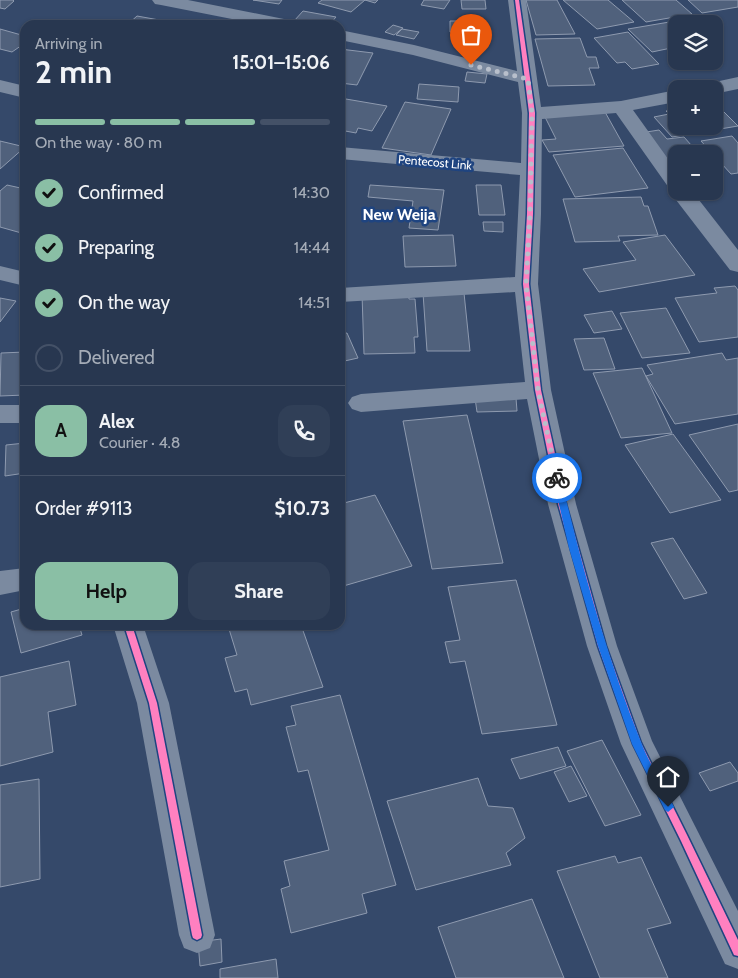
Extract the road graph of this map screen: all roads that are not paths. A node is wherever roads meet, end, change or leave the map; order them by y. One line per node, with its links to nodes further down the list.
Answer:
1 (160, 0): 3 (street)
2 (517, 0): 5 (street)
3 (263, 20)
4 (345, 36): 5 (street)
5 (528, 79): 12 (street)
6 (738, 82): 8 (street)
7 (0, 86): 9 (street)
8 (723, 86)
9 (20, 91)
10 (668, 98): 11 (street)
11 (621, 107): 12 (street); 15 (street)
12 (532, 113): 14 (street)
13 (345, 153): 14 (street, Pentecost Link)
14 (530, 170): 20 (street)
15 (668, 173)
16 (689, 200): 17 (street)
17 (738, 265)
18 (0, 273): 19 (street)
19 (20, 278)
20 (526, 284): 21 (street); 22 (street)
21 (345, 294)
22 (538, 390): 23 (street); 30 (street)
23 (361, 403)
24 (0, 414): 25 (street)
25 (20, 414)
26 (20, 580): 27 (street)
27 (0, 583)
28 (130, 630): 29 (street)
29 (197, 935)
30 (738, 951)

